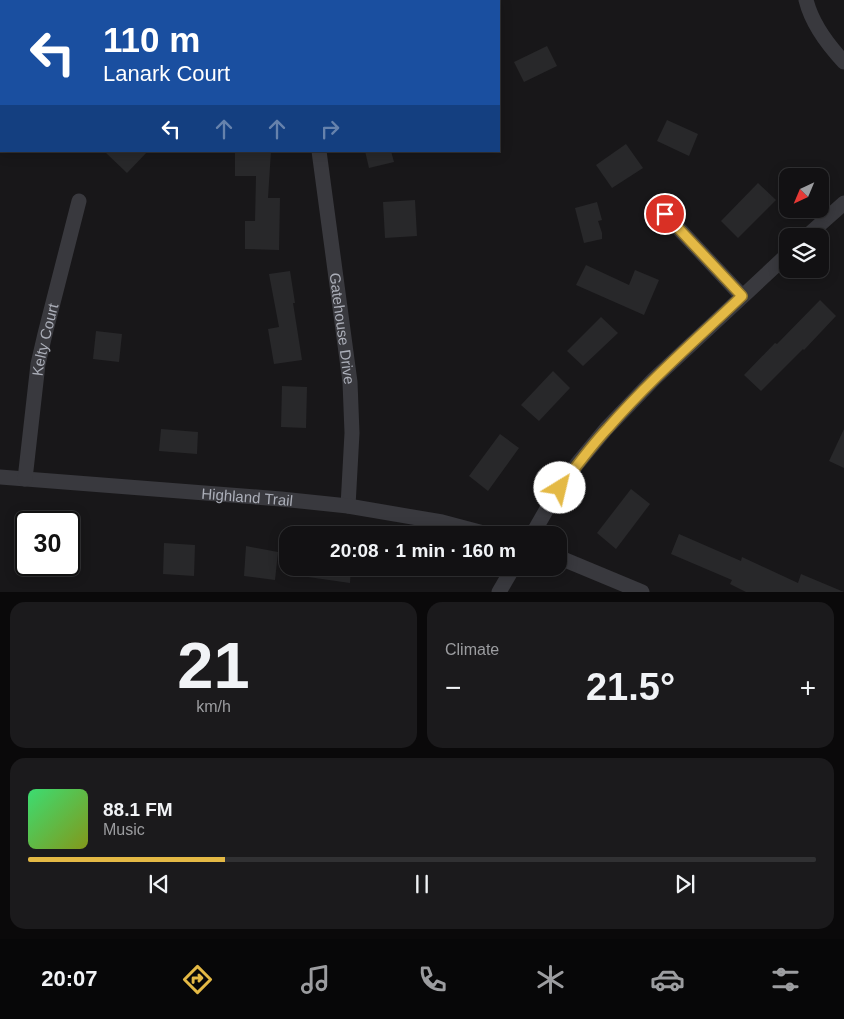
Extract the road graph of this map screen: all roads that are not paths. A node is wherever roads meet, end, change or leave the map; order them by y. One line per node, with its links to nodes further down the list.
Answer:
1 (806, 0): 2 (street)
2 (844, 62)
3 (319, 152): 12 (street, Gatehouse Drive)
4 (79, 202): 11 (street, Kelty Court)
5 (844, 203): 7 (street)
6 (665, 214): 9 (street)
7 (816, 228)
8 (779, 262): 9 (street)
9 (742, 296): 14 (street)
10 (0, 477): 11 (street, Highland Trail)
11 (25, 479): 12 (street, Highland Trail)
12 (348, 506): 13 (street, Highland Trail)
13 (457, 526)
14 (537, 526)
15 (567, 561): 18 (street)
16 (508, 576): 17 (street)
17 (499, 592)
18 (642, 592)

